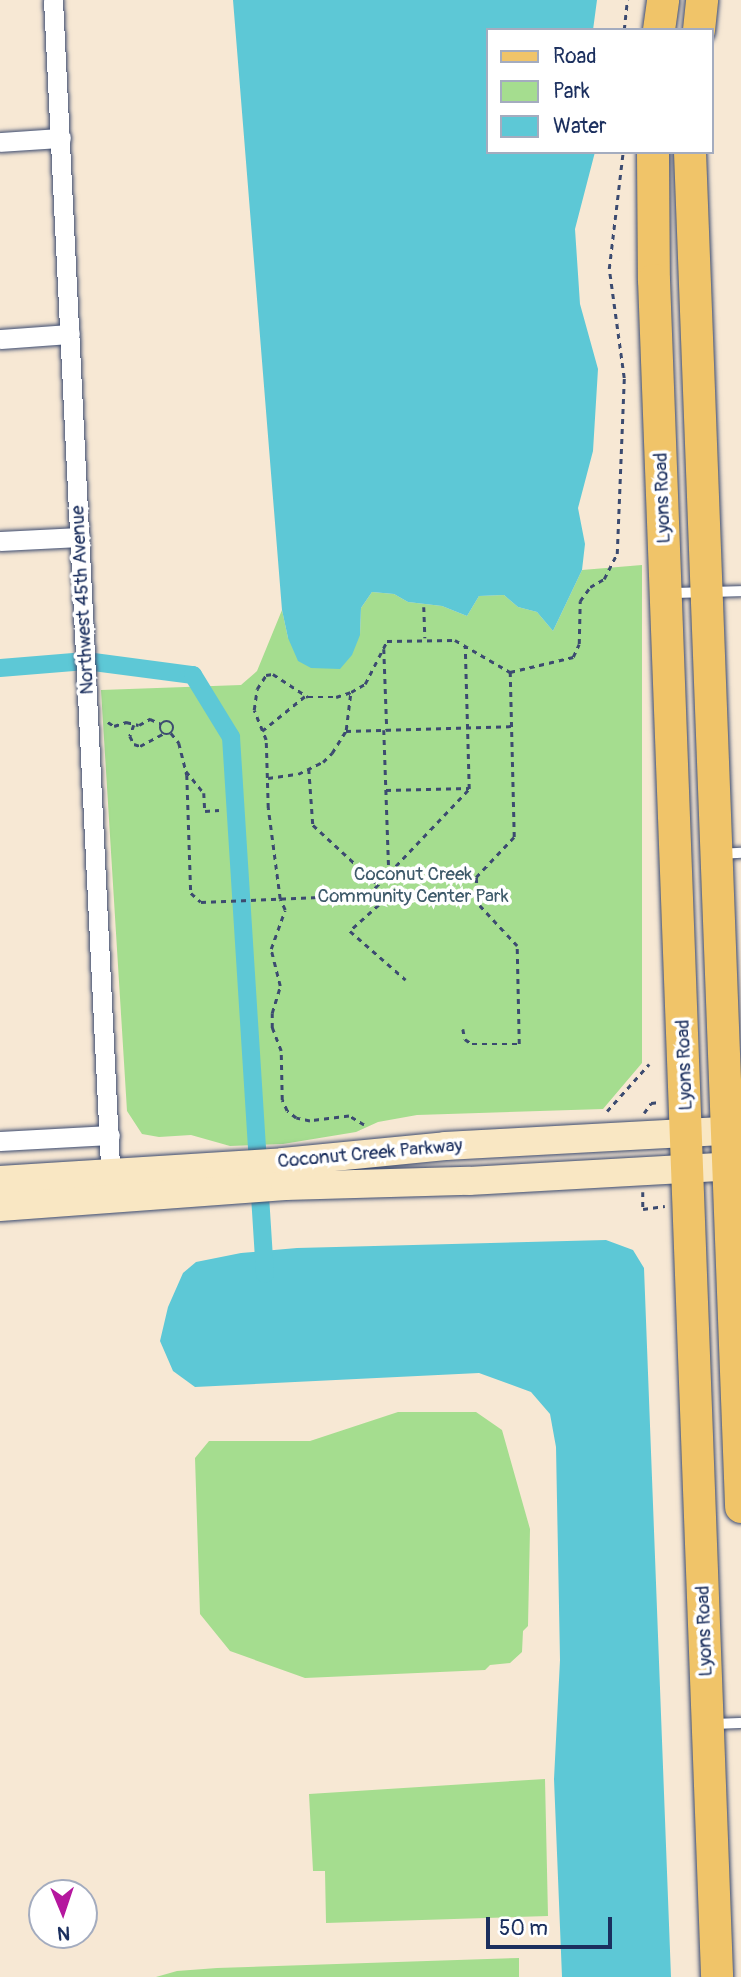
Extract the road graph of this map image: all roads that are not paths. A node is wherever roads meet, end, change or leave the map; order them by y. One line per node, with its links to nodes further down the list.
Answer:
1 (53, 0): 6 (street, Northwest 45th Avenue)
2 (663, 0): 4 (main road)
3 (702, 0): 5 (main road)
4 (659, 28)
5 (698, 28)
6 (61, 138): 7 (street); 10 (street, Northwest 45th Avenue)
7 (0, 142)
8 (653, 154): 16 (main road, Lyons Road)
9 (690, 154): 15 (main road, Lyons Road)
10 (70, 334): 11 (street); 12 (street, Northwest 45th Avenue)
11 (0, 340)
12 (80, 537): 13 (street); 20 (street, Northwest 45th Avenue)
13 (0, 541)
14 (741, 591): 15 (lane)
15 (705, 592): 16 (lane); 17 (main road, Lyons Road)
16 (666, 593): 19 (main road, Lyons Road)
17 (728, 853): 18 (main road, Lyons Road)
18 (733, 1130): 19 (main road, Coconut Creek Parkway); 22 (main road, Lyons Road)
19 (687, 1132): 23 (main road, Lyons Road); 24 (main road, Coconut Creek Parkway)
20 (110, 1135): 21 (street); 26 (street, Northwest 45th Avenue)
21 (0, 1141)
22 (734, 1166): 23 (main road, Coconut Creek Parkway); 28 (main road, Lyons Road)
23 (688, 1168): 24 (main road, Coconut Creek Parkway); 30 (main road, Lyons Road)
24 (284, 1174): 26 (main road, Coconut Creek Parkway)
25 (0, 1180): 26 (main road, Coconut Creek Parkway)
26 (111, 1186): 27 (main road, Coconut Creek Parkway)
27 (0, 1207)
28 (741, 1507)
29 (741, 1723): 30 (lane)
30 (708, 1725): 31 (main road, Lyons Road)
31 (717, 1977)

